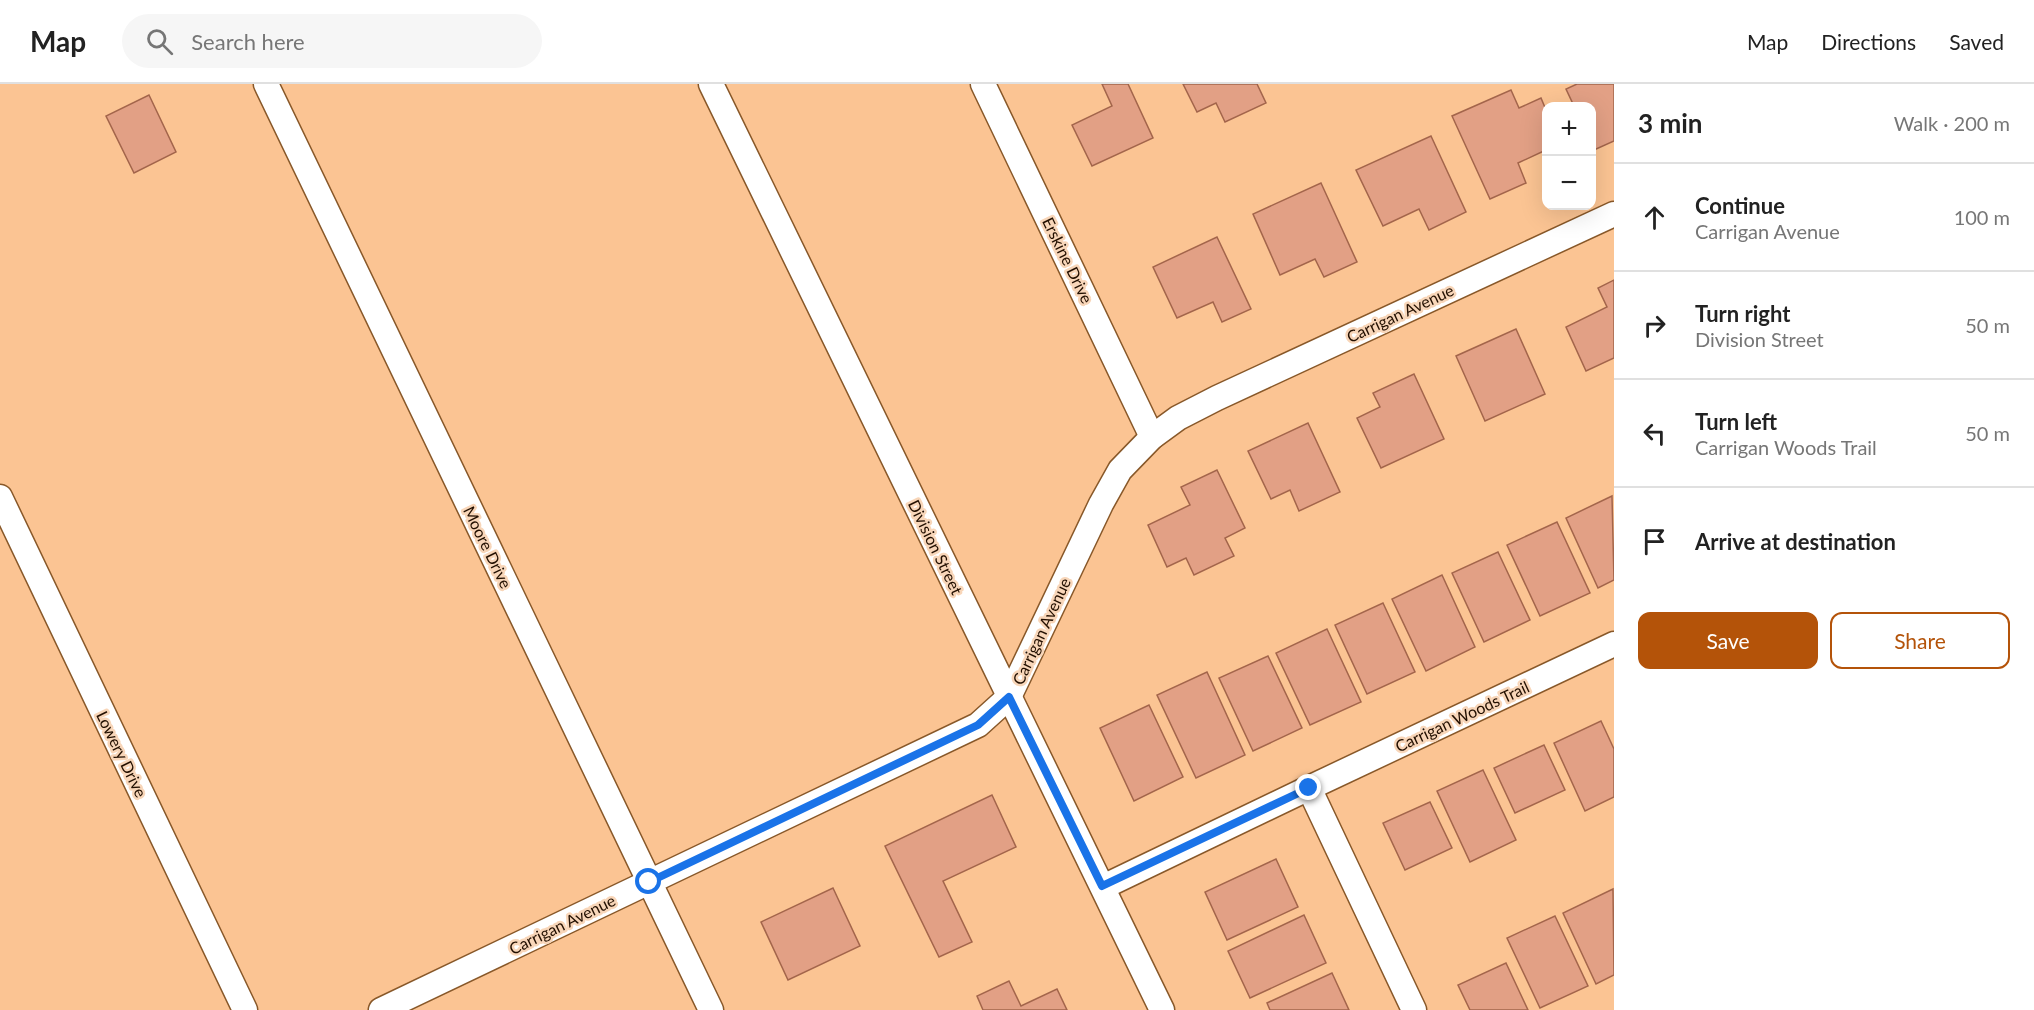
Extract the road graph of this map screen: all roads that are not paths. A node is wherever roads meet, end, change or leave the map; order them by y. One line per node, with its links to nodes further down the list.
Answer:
1 (266, 84): 10 (street, Moore Drive)
2 (711, 84): 8 (street, Division Street)
3 (983, 84): 5 (street, Erskine Drive)
4 (1614, 214): 5 (street, Carrigan Avenue)
5 (1152, 437): 8 (street, Carrigan Avenue)
6 (0, 497): 12 (street, Lowery Drive)
7 (1614, 644): 9 (street, Carrigan Woods Trail)
8 (1009, 697): 10 (street, Carrigan Avenue); 11 (street, Division Street)
9 (1309, 788): 11 (street, Carrigan Woods Trail); 16 (street)
10 (649, 882): 13 (street, Carrigan Avenue); 14 (street, Moore Drive)
11 (1102, 886): 15 (street, Division Street)
12 (245, 1010)
13 (381, 1010)
14 (711, 1010)
15 (1162, 1010)
16 (1414, 1010)

